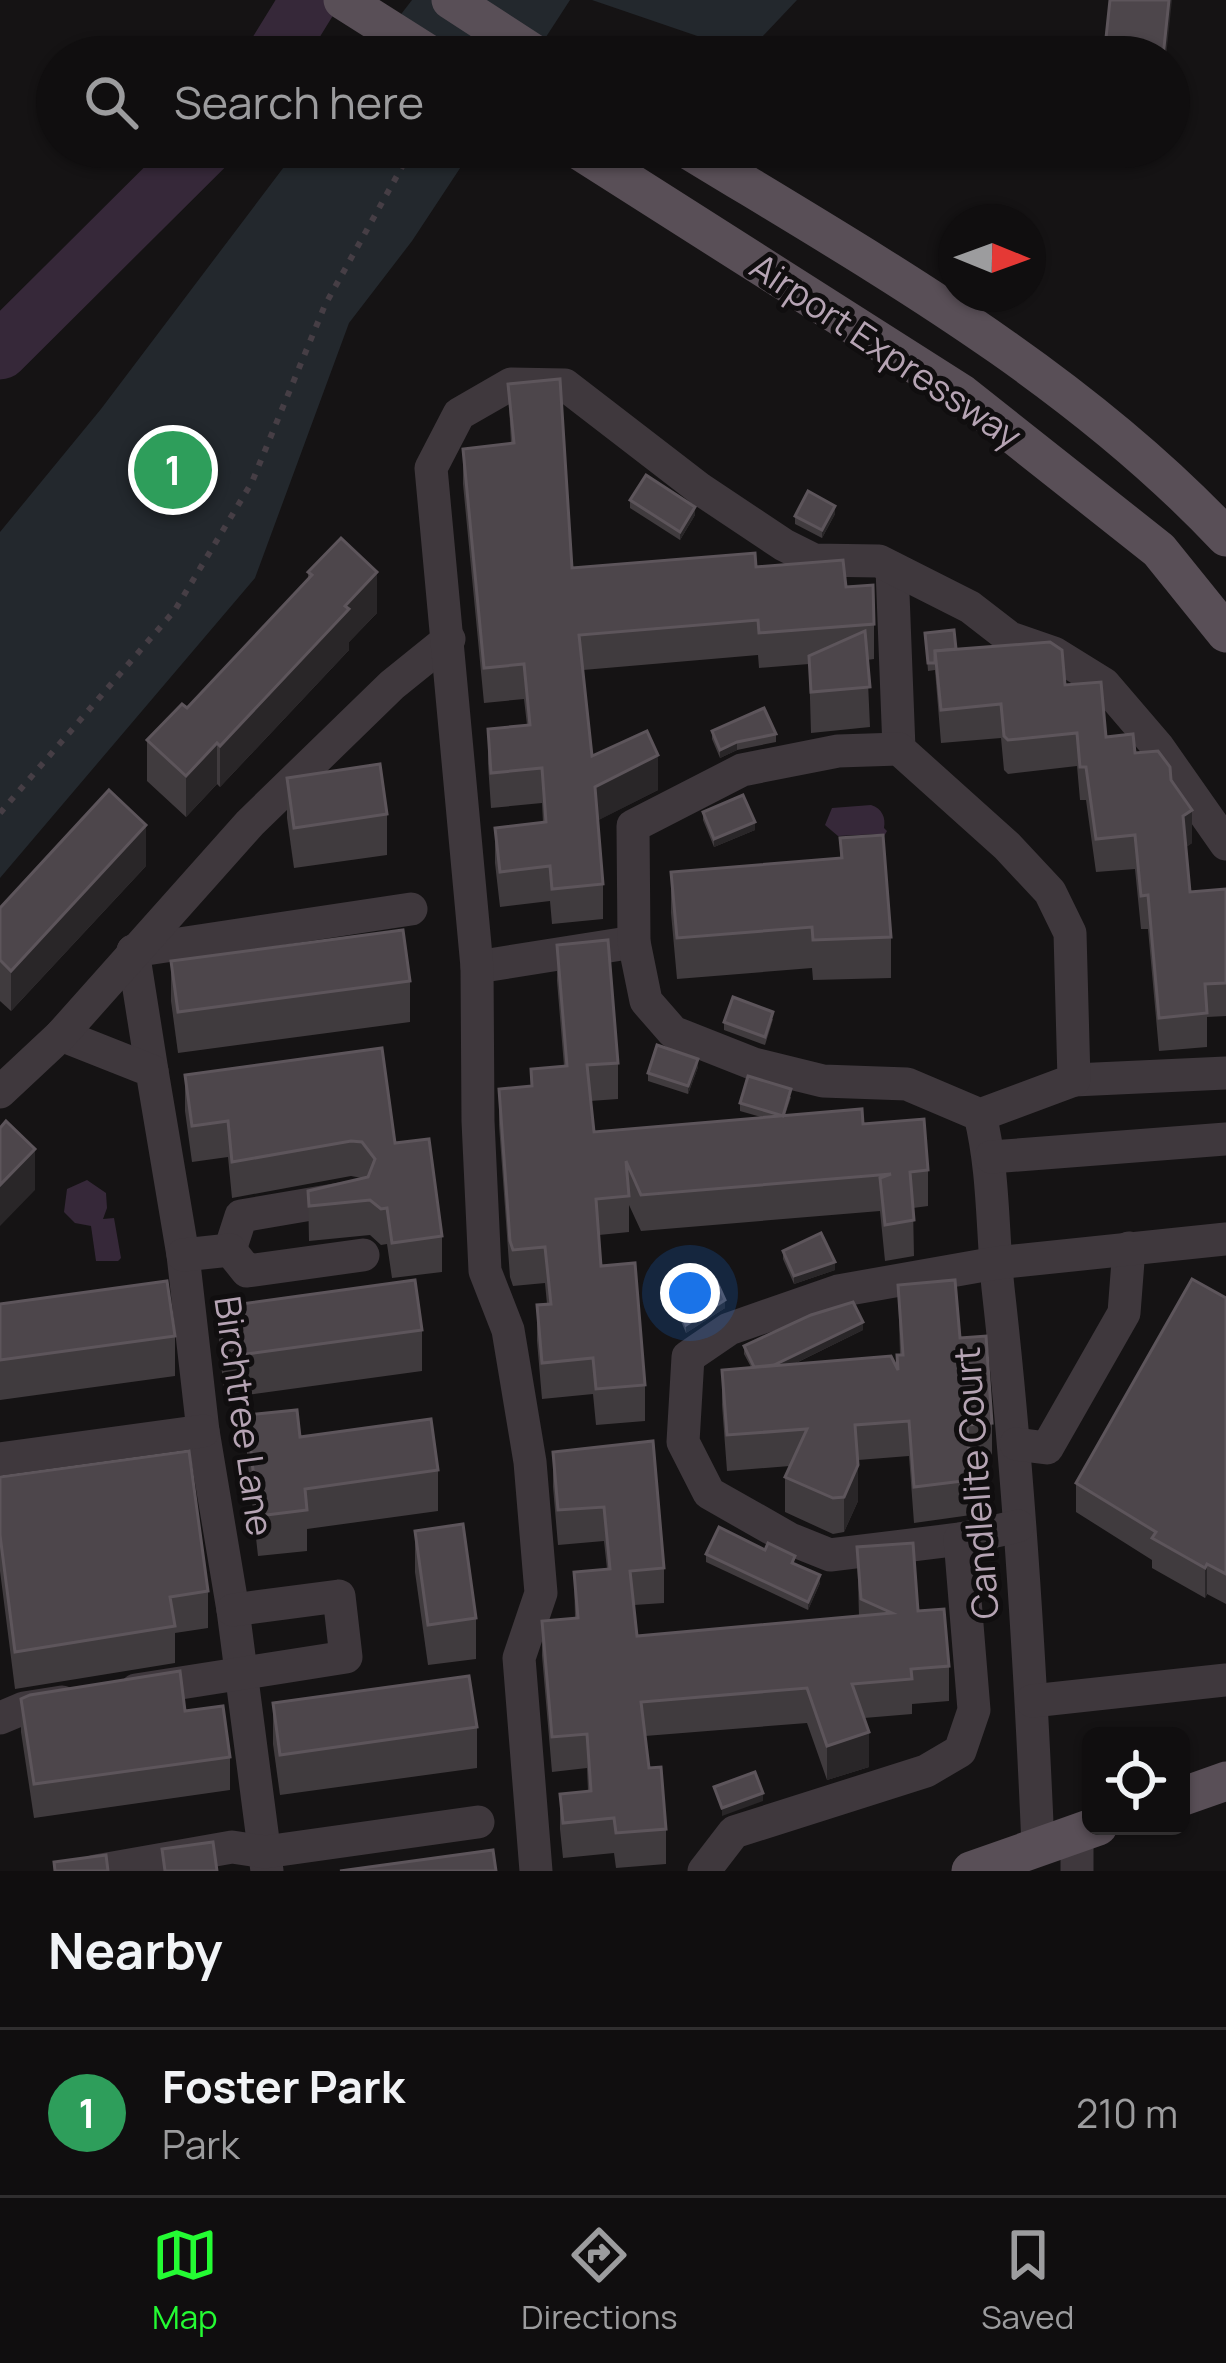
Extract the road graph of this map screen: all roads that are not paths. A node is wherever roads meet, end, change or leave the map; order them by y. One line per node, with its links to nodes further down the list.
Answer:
1 (344, 0): 3 (main road)
2 (451, 0): 4 (main road, bridge)
3 (400, 36)
4 (507, 36)
5 (607, 168): 9 (main road, Airport Expressway)
6 (718, 168): 7 (main road, Airport Expressway)
7 (1226, 537)
8 (892, 568): 10 (street); 11 (street); 12 (street)
9 (1226, 633)
10 (449, 639): 15 (street); 16 (street)
11 (899, 749): 14 (street); 20 (street)
12 (1226, 844)
13 (411, 909): 15 (street)
14 (634, 942): 16 (street); 22 (street)
15 (133, 951): 17 (street); 18 (street, Birchtree Lane)
16 (477, 967): 49 (street)
17 (61, 1035): 18 (street); 21 (street)
18 (152, 1071): 29 (street, Birchtree Lane)
19 (1226, 1073): 20 (street)
20 (1074, 1080): 22 (street)
21 (0, 1092)
22 (980, 1115): 24 (street, Candlelite Court)
23 (1226, 1139): 24 (street)
24 (991, 1157): 31 (street, Candlelite Court)
25 (354, 1197): 28 (street)
26 (1220, 1244): 27 (street)
27 (1129, 1248): 31 (street); 33 (street)
28 (230, 1250): 29 (street); 30 (street)
29 (183, 1256): 32 (street, Birchtree Lane)
30 (363, 1256)
31 (996, 1263): 33 (street, Candlelite Court); 36 (street)
32 (203, 1431): 34 (street); 37 (street, Birchtree Lane)
33 (1016, 1444): 35 (street, Candlelite Court)
34 (0, 1460)
35 (1018, 1526): 36 (street); 40 (street, Candlelite Court)
36 (960, 1539): 50 (street)
37 (233, 1610): 38 (street, Birchtree Lane); 38 (street)
38 (241, 1673): 41 (street); 47 (street, Birchtree Lane)
39 (1226, 1680): 40 (street)
40 (1032, 1701): 46 (street, Candlelite Court)
41 (0, 1718)
42 (1226, 1781): 43 (main road)
43 (1190, 1794)
44 (478, 1822): 47 (street)
45 (1084, 1844): 46 (main road)
46 (1038, 1846): 51 (main road)
47 (266, 1862): 48 (street)
48 (96, 1871)
49 (536, 1871)
50 (704, 1871)
51 (971, 1871)

